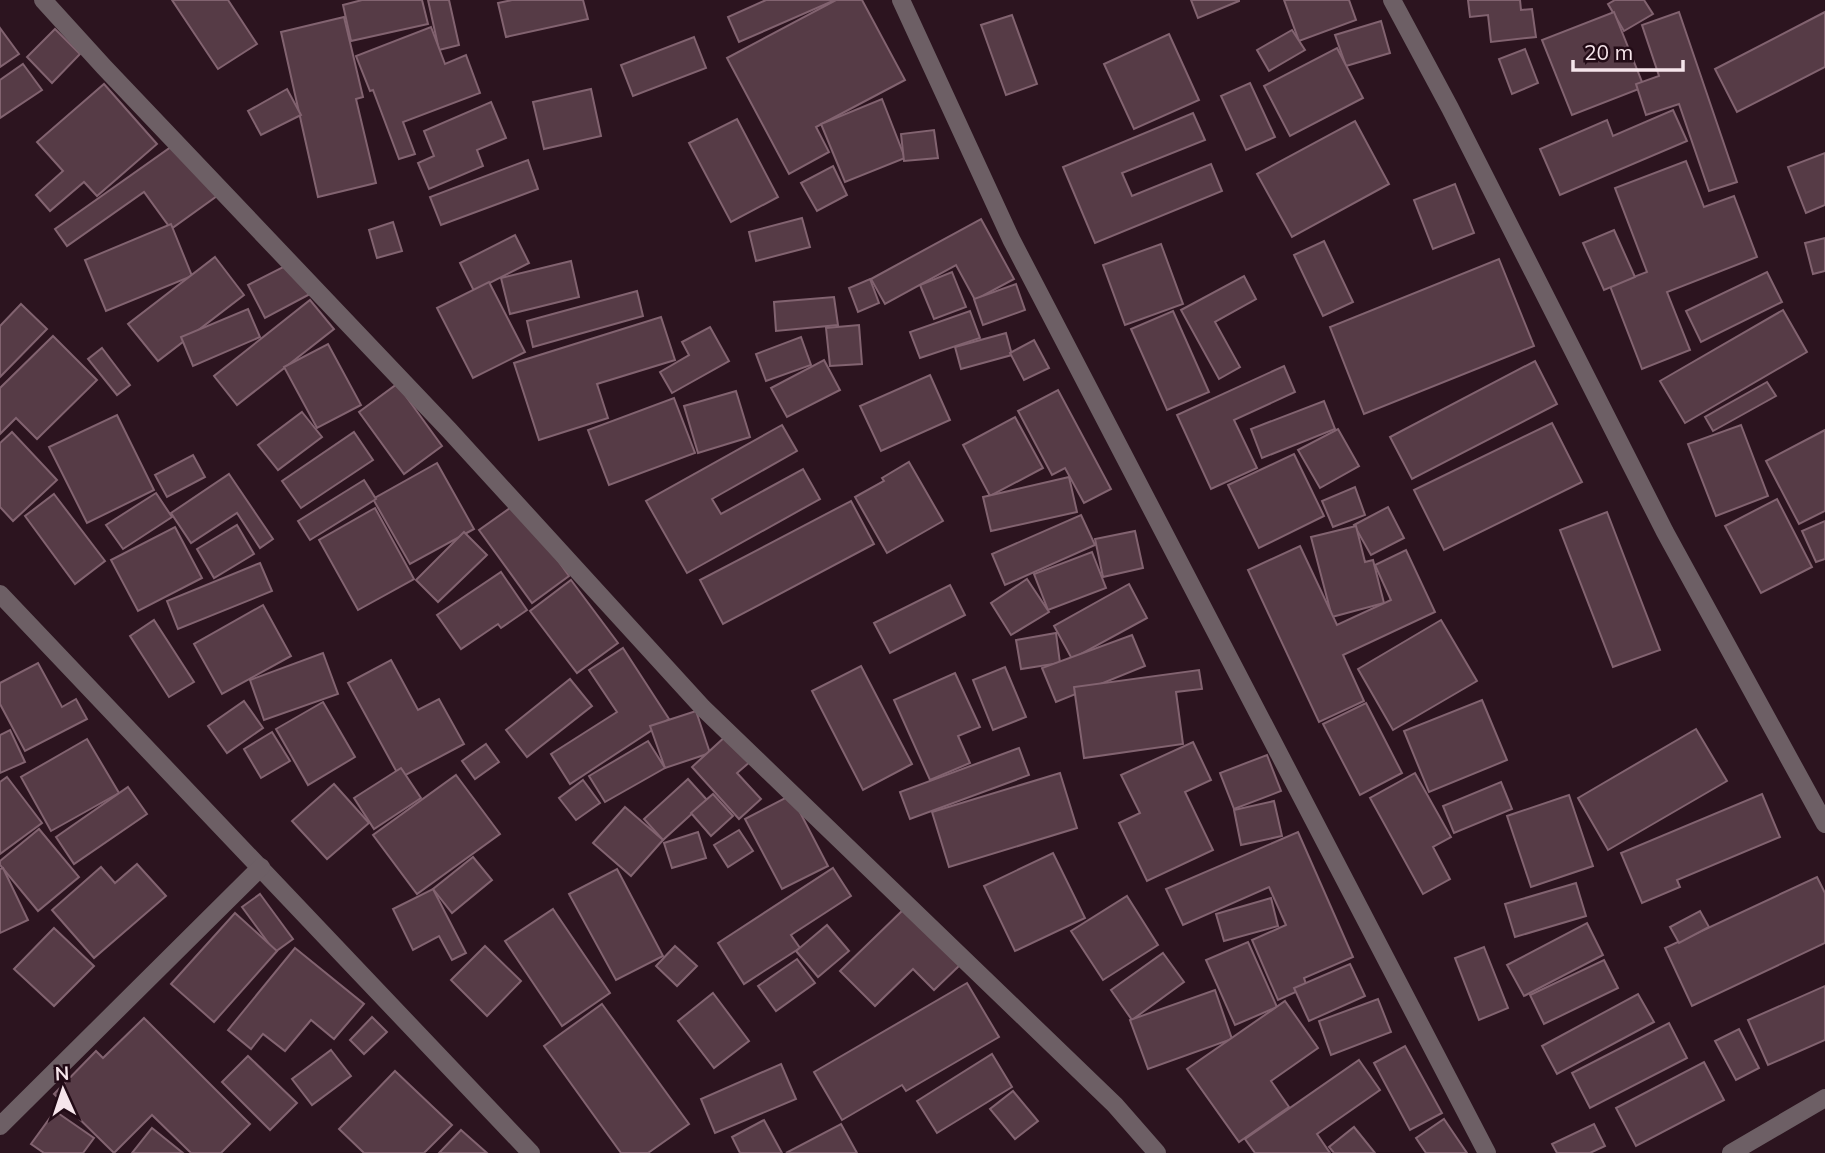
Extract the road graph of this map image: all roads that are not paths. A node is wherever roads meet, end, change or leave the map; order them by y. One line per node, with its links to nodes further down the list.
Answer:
1 (43, 0): 10 (street)
2 (901, 0): 11 (street)
3 (1392, 0): 5 (street)
4 (0, 594): 6 (street)
5 (1825, 824)
6 (261, 867): 8 (street); 9 (street)
7 (1825, 1098): 12 (street)
8 (0, 1126)
9 (531, 1153)
10 (1157, 1153)
11 (1487, 1153)
12 (1731, 1153)

